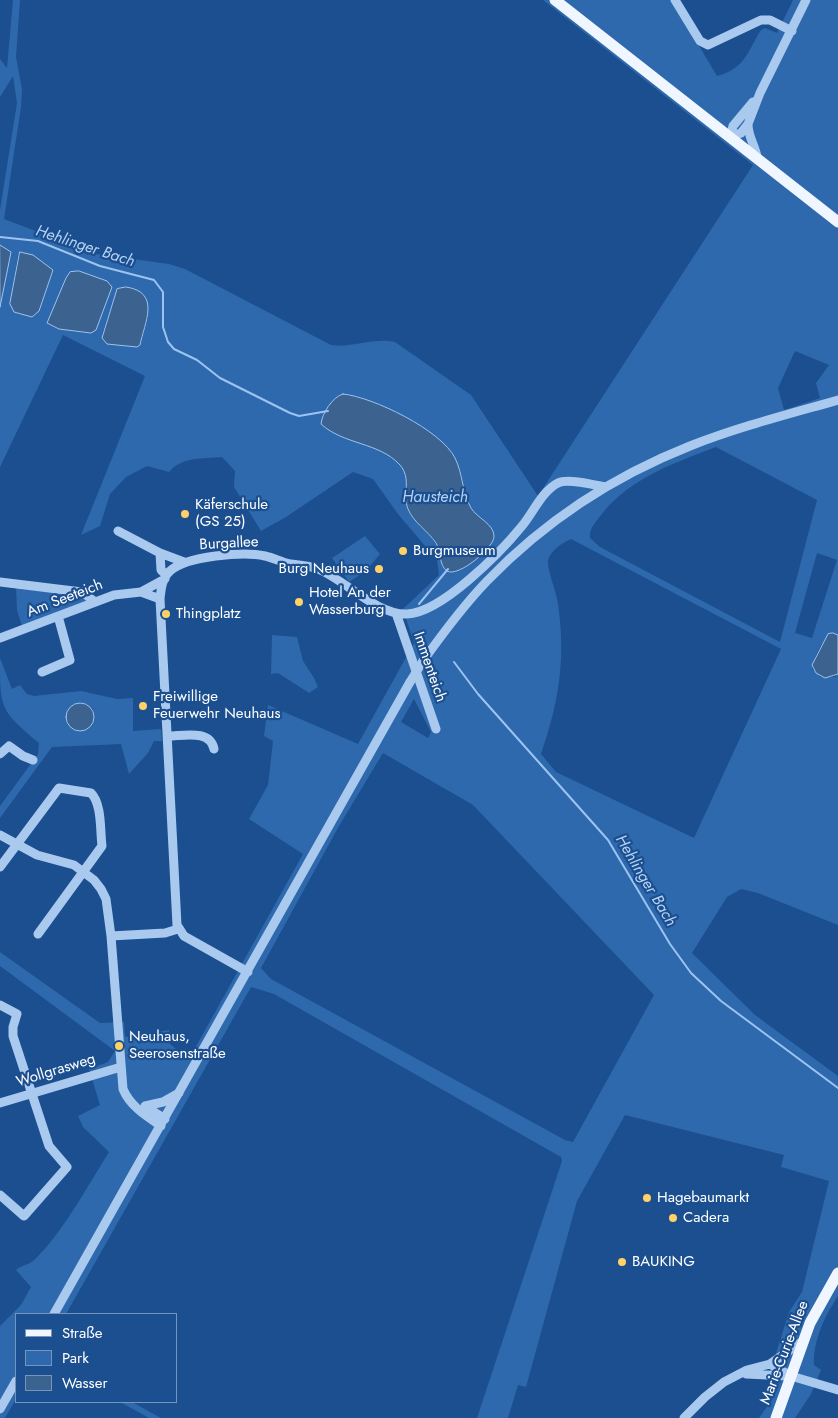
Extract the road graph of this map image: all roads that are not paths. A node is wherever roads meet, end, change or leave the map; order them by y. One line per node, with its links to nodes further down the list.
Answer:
1 (555, 0): 7 (main road)
2 (676, 0): 4 (street)
3 (806, 0): 4 (street)
4 (792, 31): 5 (street)
5 (760, 94): 6 (street); 7 (street)
6 (748, 124): 7 (street); 8 (street)
7 (730, 136): 8 (main road)
8 (757, 158): 9 (main road)
9 (838, 222)
10 (838, 400): 12 (street)
11 (578, 483): 12 (street); 13 (street); 22 (street)
12 (606, 487): 13 (street)
13 (588, 498): 38 (street, bridge)
14 (118, 531): 15 (street)
15 (160, 552): 16 (street); 17 (street)
16 (184, 562): 17 (street, Burgallee); 22 (street, Burgallee)
17 (165, 577): 19 (street, Am Seeteich); 20 (street)
18 (0, 582): 21 (street)
19 (142, 592): 20 (street, Am Seeteich); 21 (street, Am Seeteich)
20 (160, 599): 27 (street)
21 (94, 601): 23 (street, Am Seeteich)
22 (396, 613): 26 (street, Immenteich)
23 (58, 616): 24 (street, Am Seeteich); 25 (street)
24 (0, 638)
25 (42, 672)
26 (436, 729)
27 (168, 736): 28 (street); 35 (street)
28 (214, 749)
29 (0, 754): 30 (street)
30 (33, 760)
31 (0, 835): 32 (street)
32 (16, 845): 33 (street); 34 (street); 34 (street)
33 (0, 867)
34 (84, 871): 36 (street); 37 (street)
35 (178, 929): 37 (street); 38 (street)
36 (38, 934)
37 (111, 936): 40 (street)
38 (248, 972): 41 (street)
39 (0, 1005): 42 (street)
40 (121, 1067): 42 (street, Wollgrasweg); 43 (street)
41 (181, 1091): 45 (street); 46 (street)
42 (32, 1093): 44 (street, Wollgrasweg); 47 (street)
43 (131, 1101): 45 (street); 46 (street)
44 (0, 1103)
45 (145, 1106): 46 (street)
46 (163, 1123): 49 (street)
47 (0, 1194)
48 (838, 1273): 50 (main road, Marie-Curie-Allee)
49 (55, 1313)
50 (803, 1341): 51 (street); 53 (main road, Marie-Curie-Allee)
51 (770, 1364): 52 (street); 53 (street)
52 (739, 1374): 53 (street); 57 (street)
53 (791, 1376): 55 (street); 58 (main road, Marie-Curie-Allee)
54 (15, 1382): 56 (street)
55 (838, 1390)
56 (0, 1409)
57 (684, 1418)
58 (776, 1418)

